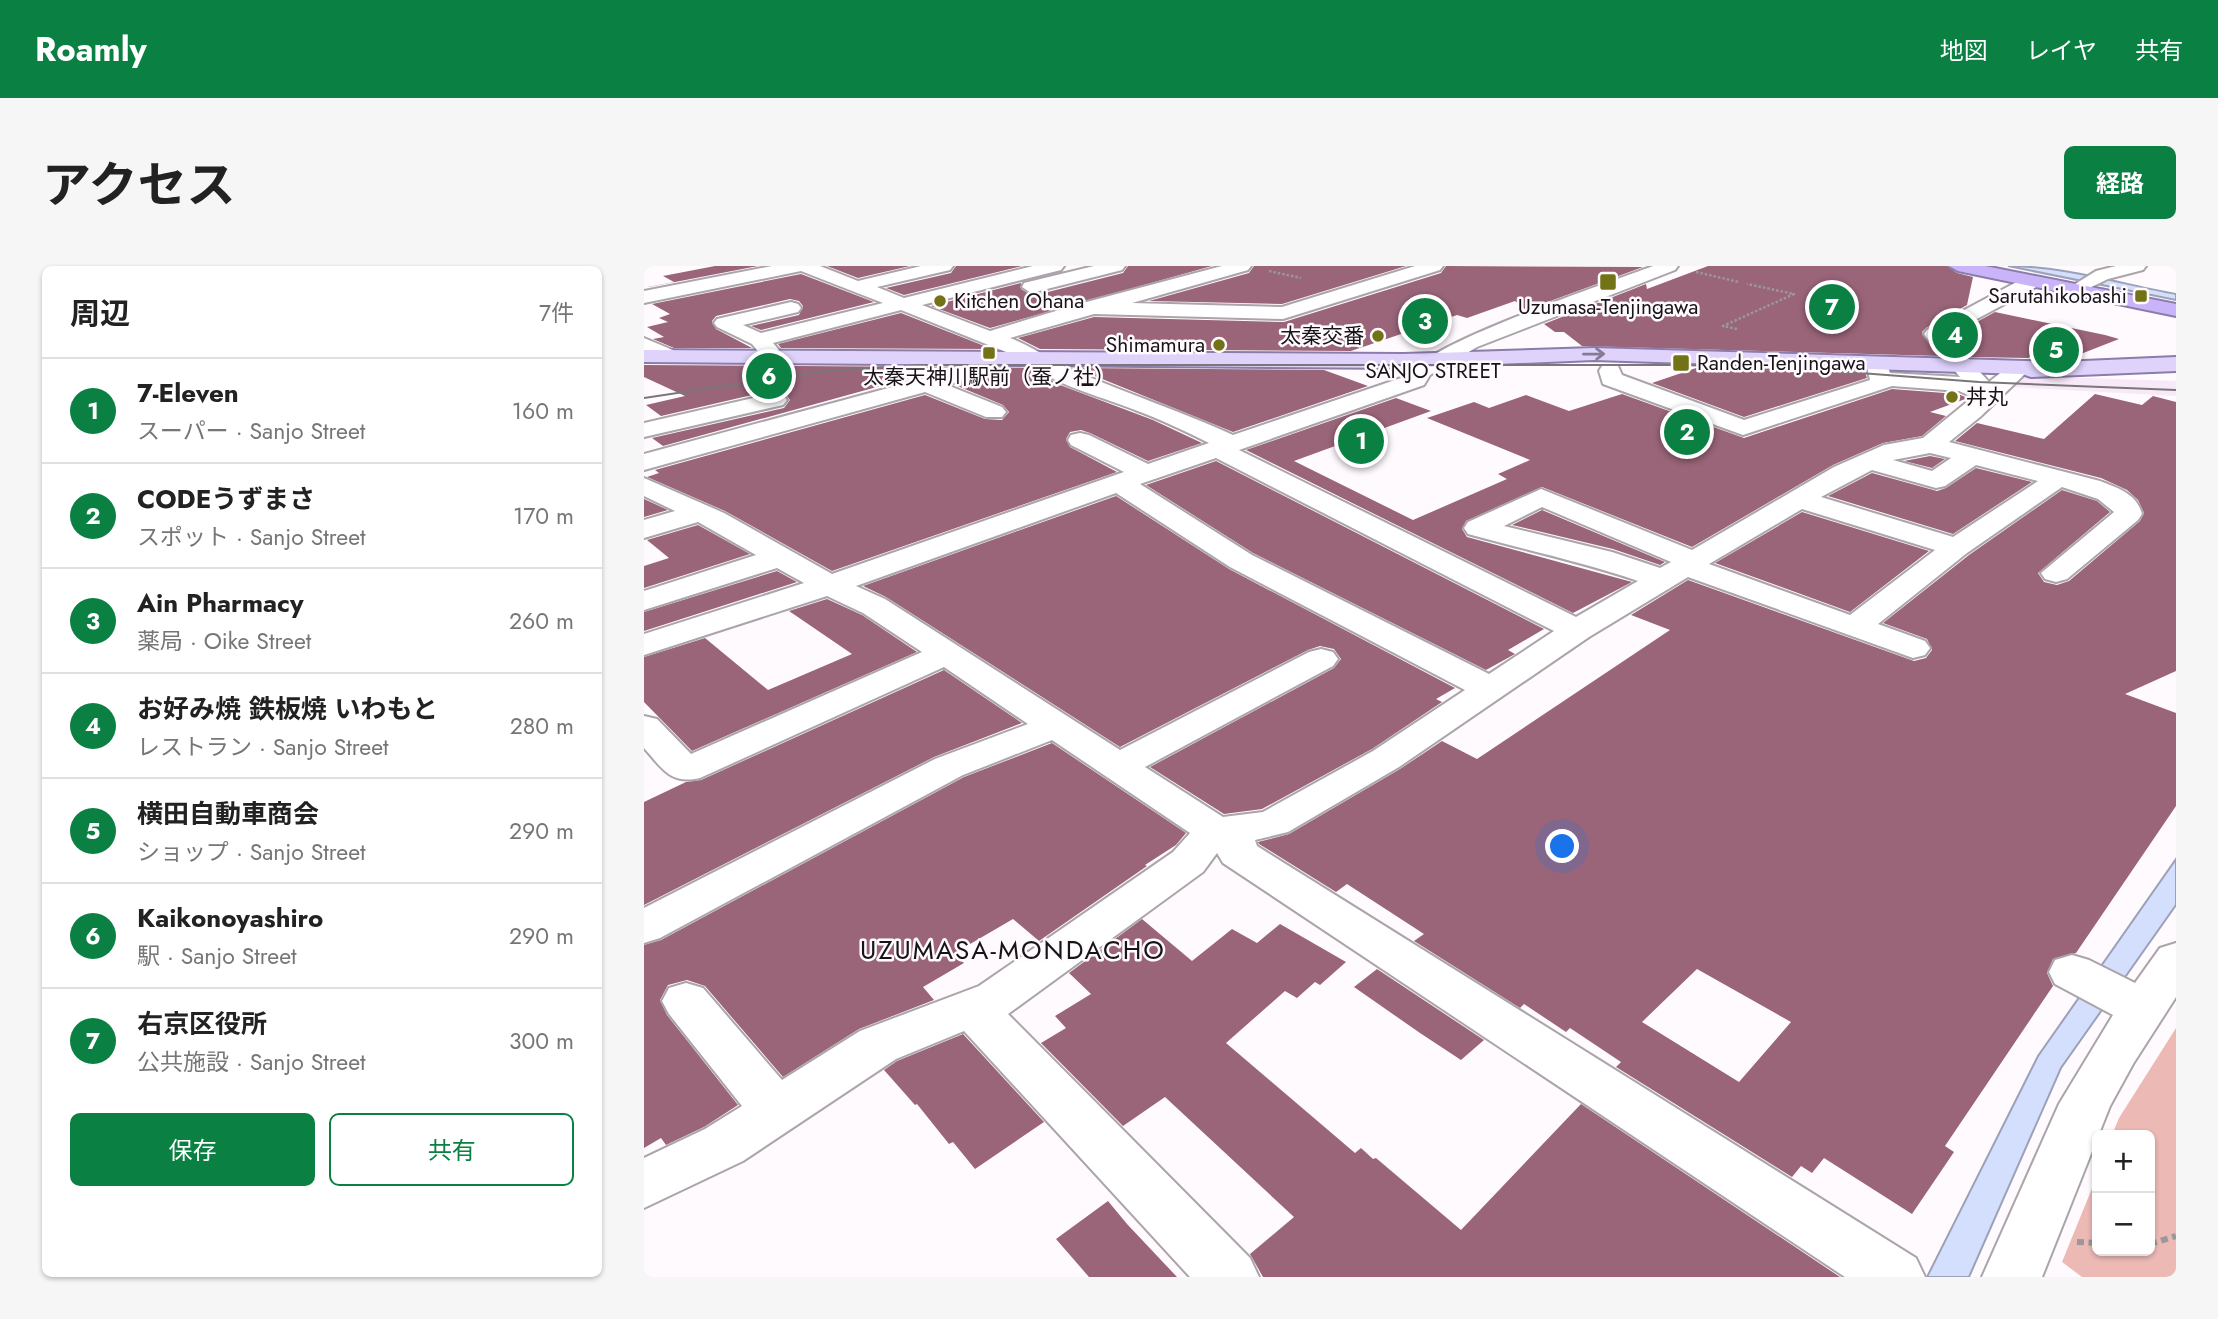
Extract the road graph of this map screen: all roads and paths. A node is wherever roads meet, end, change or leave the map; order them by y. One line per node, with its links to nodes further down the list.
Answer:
1 (801, 266): 16 (street); 17 (street)
2 (944, 266): 16 (street)
3 (1055, 266): 18 (street)
4 (1116, 266): 21 (street)
5 (1242, 266): 19 (street)
6 (1434, 266): 19 (street)
7 (1670, 266): 31 (street)
8 (1958, 266): 12 (highway)
9 (1976, 266): 12 (highway)
10 (1624, 268): 31 (street)
11 (1695, 272): 14 (path)
12 (2022, 273): 13 (highway); 20 (highway); 38 (street)
13 (2103, 274): 20 (highway)
14 (1739, 282)
15 (1747, 284): 22 (path)
16 (860, 289): 18 (street); 24 (street)
17 (644, 297)
18 (900, 305): 21 (street); 24 (street)
19 (1086, 308): 25 (street)
20 (2176, 308)
21 (928, 316): 25 (street)
22 (1739, 330)
23 (644, 344): 27 (street)
24 (761, 348): 27 (main road, SANJO STREET); 29 (main road, SANJO STREET)
25 (985, 355): 28 (main road, SANJO STREET); 30 (main road, SANJO STREET); 30 (street); 37 (street)
26 (644, 356): 27 (main road, SANJO STREET)
27 (667, 356)
28 (943, 357): 29 (main road, SANJO STREET); 37 (street)
29 (809, 358): 37 (main road, SANJO STREET)
30 (1044, 363): 31 (main road, SANJO STREET); 45 (street)
31 (1422, 364): 34 (main road, SANJO STREET); 35 (main road, SANJO STREET, one-way to 35); 45 (street)
32 (2176, 364): 33 (main road, SANJO STREET)
33 (2058, 368): 36 (main road, SANJO STREET); 38 (main road, SANJO STREET)
34 (1610, 371): 35 (main road, SANJO STREET); 35 (street)
35 (1879, 371): 38 (main road, SANJO STREET); 38 (street)
36 (2017, 371): 38 (street)
37 (919, 376): 39 (street); 41 (street); 47 (street)
38 (1974, 379): 44 (street)
39 (828, 388)
40 (802, 394): 42 (street)
41 (995, 412)
42 (644, 430)
43 (1080, 440): 49 (street)
44 (1930, 445): 46 (street); 48 (street)
45 (1224, 446): 49 (street); 62 (street)
46 (1971, 457): 48 (street); 58 (street)
47 (644, 461)
48 (1870, 461): 52 (street)
49 (1132, 477): 59 (street); 67 (street)
50 (2050, 485): 55 (street)
51 (644, 486): 53 (street)
52 (1798, 499): 55 (street); 57 (street)
53 (699, 513): 54 (street); 56 (street)
54 (644, 529)
55 (1957, 547): 61 (street)
56 (780, 557): 59 (street); 60 (street)
57 (1681, 569): 57 (street); 61 (street); 62 (street)
58 (2056, 573)
59 (829, 585): 63 (street); 65 (street)
60 (644, 601)
61 (1856, 626): 64 (street)
62 (1577, 629): 67 (street)
63 (645, 644)
64 (1913, 648)
65 (946, 654): 68 (street); 69 (street)
66 (1321, 659): 70 (street)
67 (1491, 689): 71 (street)
68 (1055, 726): 70 (street); 72 (street)
69 (644, 727)
70 (1117, 767): 71 (street)
71 (1223, 830): 77 (street); 83 (street)
72 (644, 927)
73 (2176, 960): 76 (street)
74 (2072, 972): 76 (street)
75 (686, 1001): 78 (street)
76 (2135, 1005): 84 (street)
77 (973, 1009): 78 (street); 82 (street)
78 (777, 1111): 79 (street)
79 (644, 1184)
80 (2176, 1236): 81 (path)
81 (2155, 1242)
82 (1228, 1277)
83 (1895, 1277)
84 (2012, 1277)

